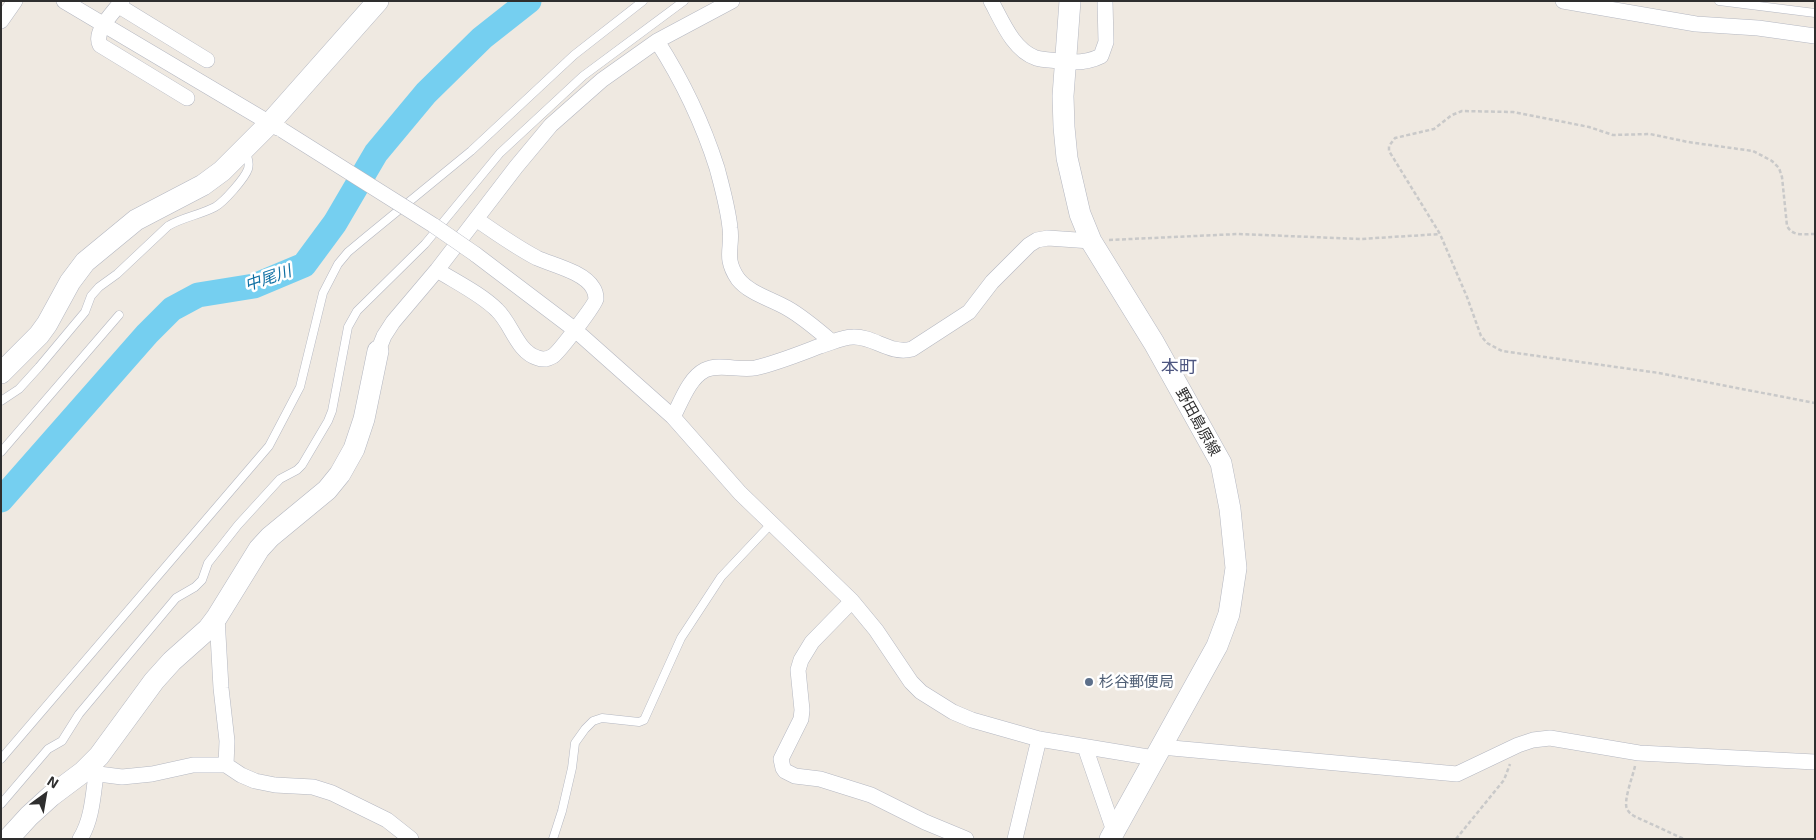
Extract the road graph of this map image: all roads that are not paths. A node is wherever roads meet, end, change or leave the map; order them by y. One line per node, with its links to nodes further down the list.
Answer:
1 (15, 1): 14 (street)
2 (64, 1): 15 (street)
3 (378, 1): 21 (street)
4 (643, 1): 40 (lane)
5 (684, 1): 44 (lane)
6 (732, 1): 17 (street)
7 (991, 1): 19 (street)
8 (1070, 1): 19 (street, 野田島原線)
9 (1105, 1): 19 (street)
10 (1563, 1): 16 (street)
11 (1719, 1): 13 (lane)
12 (120, 4): 15 (street); 18 (street)
13 (1815, 13)
14 (1, 21)
15 (104, 25): 20 (street); 21 (street)
16 (1815, 36)
17 (657, 41): 23 (street); 28 (street)
18 (207, 60)
19 (1065, 62): 24 (street, 野田島原線)
20 (187, 98)
21 (276, 126): 22 (street); 27 (street, bridge)
22 (243, 150): 30 (street); 31 (lane)
23 (476, 219): 25 (street); 27 (street)
24 (1091, 241): 28 (street); 39 (street, 野田島原線)
25 (437, 270): 27 (street); 29 (street)
26 (119, 315): 33 (lane)
27 (574, 329): 32 (street)
28 (832, 342): 32 (street)
29 (378, 351): 36 (street)
30 (1, 373)
31 (1, 401)
32 (673, 417): 34 (street)
33 (1, 452)
34 (771, 524): 35 (street); 49 (lane)
35 (852, 601): 37 (street); 50 (street)
36 (218, 617): 42 (street); 43 (street)
37 (1039, 739): 38 (street); 51 (street)
38 (1085, 746): 39 (street); 45 (street)
39 (1158, 753): 41 (street); 45 (street, 野田島原線)
40 (1, 759)
41 (1815, 762)
42 (226, 765): 43 (street); 48 (street)
43 (90, 773): 46 (street); 47 (street)
44 (1, 804)
45 (1112, 835)
46 (8, 839)
47 (80, 839)
48 (412, 839)
49 (553, 839)
50 (966, 839)
51 (1015, 839)

